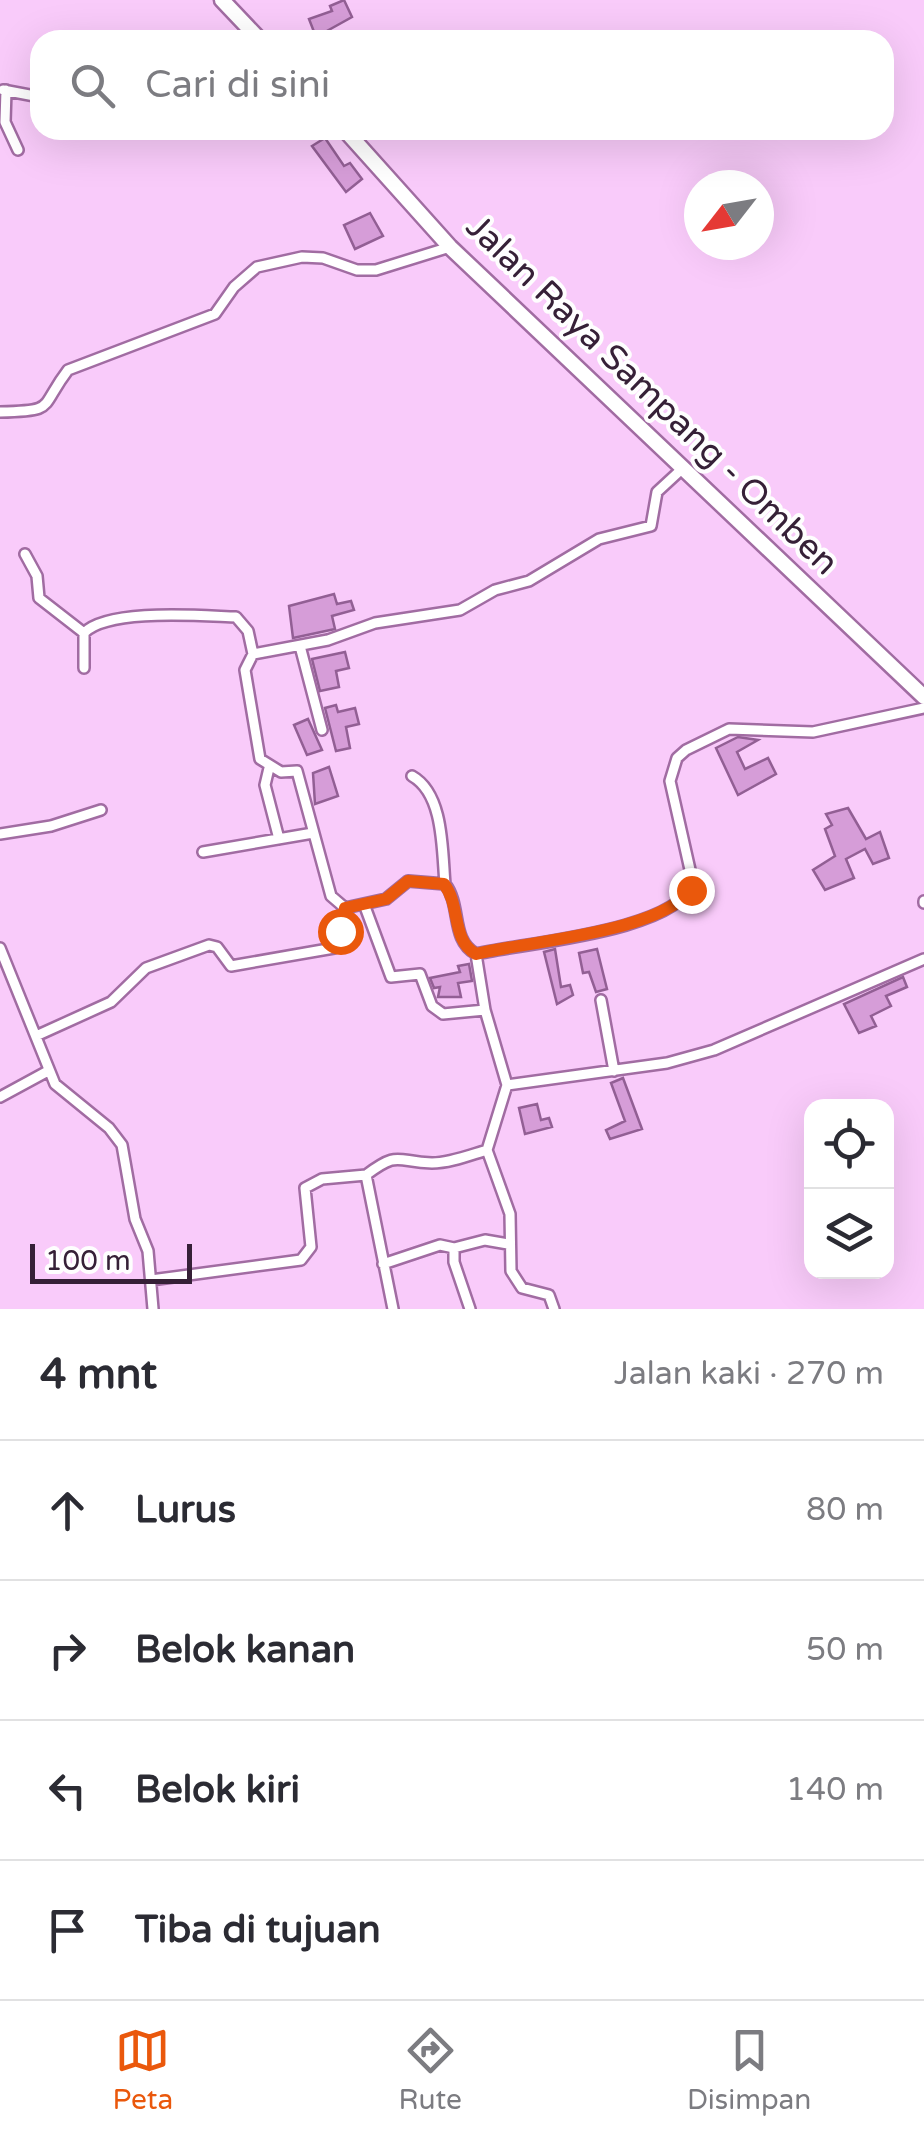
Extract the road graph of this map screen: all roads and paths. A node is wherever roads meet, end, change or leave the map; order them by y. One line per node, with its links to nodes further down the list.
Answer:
1 (222, 0): 2 (main road)
2 (250, 30)
3 (3, 90): 4 (street); 6 (street)
4 (30, 95)
5 (354, 140): 7 (main road, Jalan Raya Sampang - Omben)
6 (18, 150)
7 (450, 247): 8 (street); 9 (main road, Jalan Raya Sampang - Omben)
8 (0, 412)
9 (683, 468): 12 (street); 15 (main road, Jalan Raya Sampang - Omben)
10 (25, 554): 11 (street)
11 (84, 633): 13 (street); 14 (street)
12 (300, 646): 13 (street); 17 (street)
13 (253, 654): 18 (street)
14 (84, 668)
15 (924, 697)
16 (924, 708): 29 (street)
17 (322, 730)
18 (269, 768): 21 (street); 23 (street)
19 (412, 776): 25 (street)
20 (101, 810): 22 (street)
21 (313, 833): 23 (street); 27 (street)
22 (0, 834)
23 (279, 839): 24 (street)
24 (202, 852)
25 (444, 884): 26 (street); 29 (street)
26 (364, 904): 27 (street); 32 (street)
27 (345, 908): 33 (street)
28 (0, 948): 33 (street)
29 (476, 954): 32 (street)
30 (924, 958): 34 (street)
31 (602, 1000): 34 (street)
32 (485, 1010): 36 (street)
33 (36, 1036): 35 (street)
34 (614, 1070): 36 (street)
35 (48, 1071): 37 (street); 43 (street)
36 (507, 1085): 38 (street)
37 (0, 1097)
38 (487, 1150): 39 (street); 40 (street)
39 (366, 1176): 42 (street); 43 (street)
40 (508, 1244): 41 (street); 47 (street)
41 (454, 1248): 42 (street); 46 (street)
42 (383, 1264): 45 (street)
43 (151, 1280): 44 (street)
44 (152, 1309)
45 (393, 1309)
46 (470, 1309)
47 (554, 1309)

